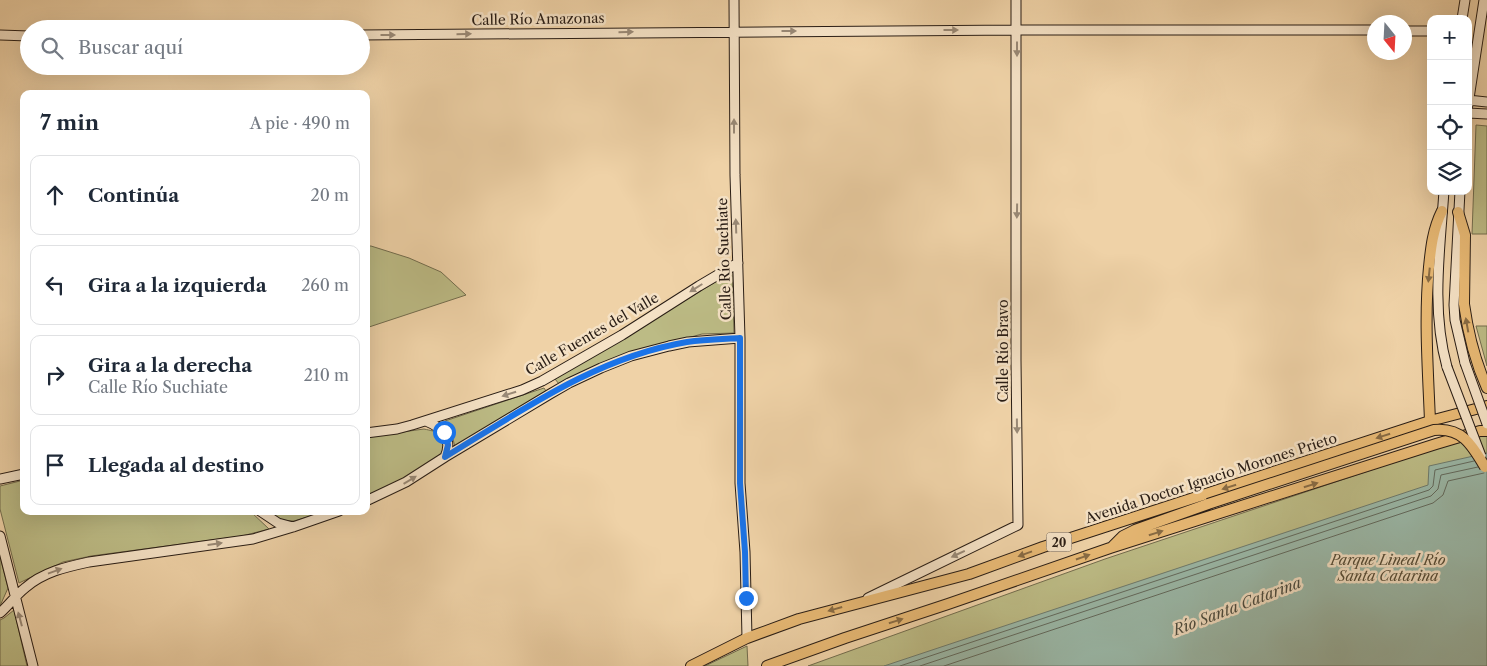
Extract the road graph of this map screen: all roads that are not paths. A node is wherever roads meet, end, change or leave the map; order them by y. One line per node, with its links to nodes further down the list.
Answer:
1 (734, 0): 8 (street, Calle Río Suchiate)
2 (1016, 0): 6 (street, Calle Río Bravo)
3 (1465, 0): 5 (street)
4 (1484, 0): 14 (street)
5 (1463, 15)
6 (1017, 30): 7 (street, Calle Río Amazonas); 8 (street, Calle Río Amazonas, one-way to 6); 45 (street, Calle Río Bravo, one-way to 45)
7 (1367, 30)
8 (734, 31): 11 (street, Calle Río Amazonas, one-way to 8); 23 (street, Calle Río Suchiate, one-way to 8)
9 (1412, 31): 10 (street)
10 (1427, 31)
11 (370, 35)
12 (0, 36): 13 (street)
13 (20, 36)
14 (1472, 76)
15 (1472, 102): 16 (street)
16 (1487, 102)
17 (1472, 113): 18 (street)
18 (1487, 114)
19 (1444, 195): 21 (street)
20 (1460, 195): 22 (street)
21 (1442, 211): 30 (main road, one-way to 30); 35 (street, bridge)
22 (1458, 212): 26 (main road, one-way to 22); 31 (street, bridge)
23 (738, 263): 24 (street, Calle Río Suchiate); 25 (street, Calle Fuentes del Valle, one-way to 25)
24 (740, 338): 27 (street); 47 (street, Calle Río Suchiate)
25 (542, 381): 27 (street); 29 (street, Calle Fuentes del Valle, one-way to 29)
26 (1487, 388)
27 (550, 394): 34 (street)
28 (1487, 406): 30 (main road, Avenida Doctor Ignacio Morones Prieto / 20)
29 (426, 421): 33 (street, Calle Fuentes del Valle); 34 (street)
30 (1430, 421): 45 (main road, Avenida Doctor Ignacio Morones Prieto / 20, one-way to 45)
31 (1487, 424)
32 (1487, 431): 43 (main road, 20, one-way to 32)
33 (370, 432)
34 (445, 457): 38 (street, one-way to 34)
35 (1486, 470): 43 (main road, bridge)
36 (20, 475): 37 (street)
37 (0, 479)
38 (370, 499)
39 (265, 515): 41 (street)
40 (328, 515): 41 (street)
41 (293, 527): 44 (street, one-way to 41)
42 (0, 536): 44 (street)
43 (1110, 548): 50 (main road, 20, one-way to 43)
44 (15, 598): 46 (street); 48 (street, one-way to 44)
45 (858, 602): 47 (main road, Avenida Doctor Ignacio Morones Prieto / 20, one-way to 47)
46 (0, 613)
47 (747, 638): 49 (main road, Avenida Doctor Ignacio Morones Prieto / 20)
48 (33, 666)
49 (691, 666)
50 (768, 666)

